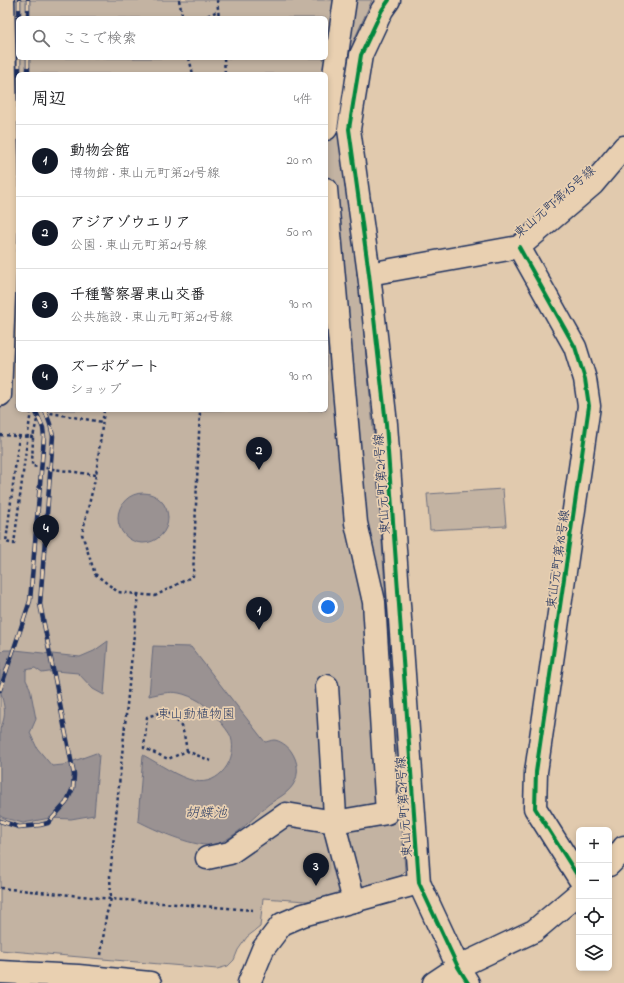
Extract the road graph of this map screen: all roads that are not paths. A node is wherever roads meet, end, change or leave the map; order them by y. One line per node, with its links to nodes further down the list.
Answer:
1 (3, 0): 10 (street)
2 (345, 0): 4 (street)
3 (389, 0): 9 (street, 東山元町第21号線)
4 (328, 115)
5 (624, 147): 7 (street, 東山元町第15号線)
6 (328, 242): 8 (street)
7 (519, 247): 9 (street, 東山元町第15号線); 17 (street, 東山元町第18号線)
8 (329, 269): 13 (street)
9 (369, 274): 18 (street, 東山元町第21号線)
10 (2, 327): 11 (street)
11 (0, 395)
12 (328, 686): 13 (street)
13 (335, 822): 15 (street); 20 (street)
14 (624, 848): 16 (street)
15 (207, 858)
16 (611, 863)
17 (576, 873)
18 (419, 883): 20 (street); 22 (street, 東山元町第21号線)
19 (576, 896): 22 (street)
20 (354, 901): 25 (street)
21 (0, 972): 23 (street)
22 (463, 975): 26 (street)
23 (78, 979): 24 (street)
24 (150, 983)
25 (249, 983)
26 (434, 983)

